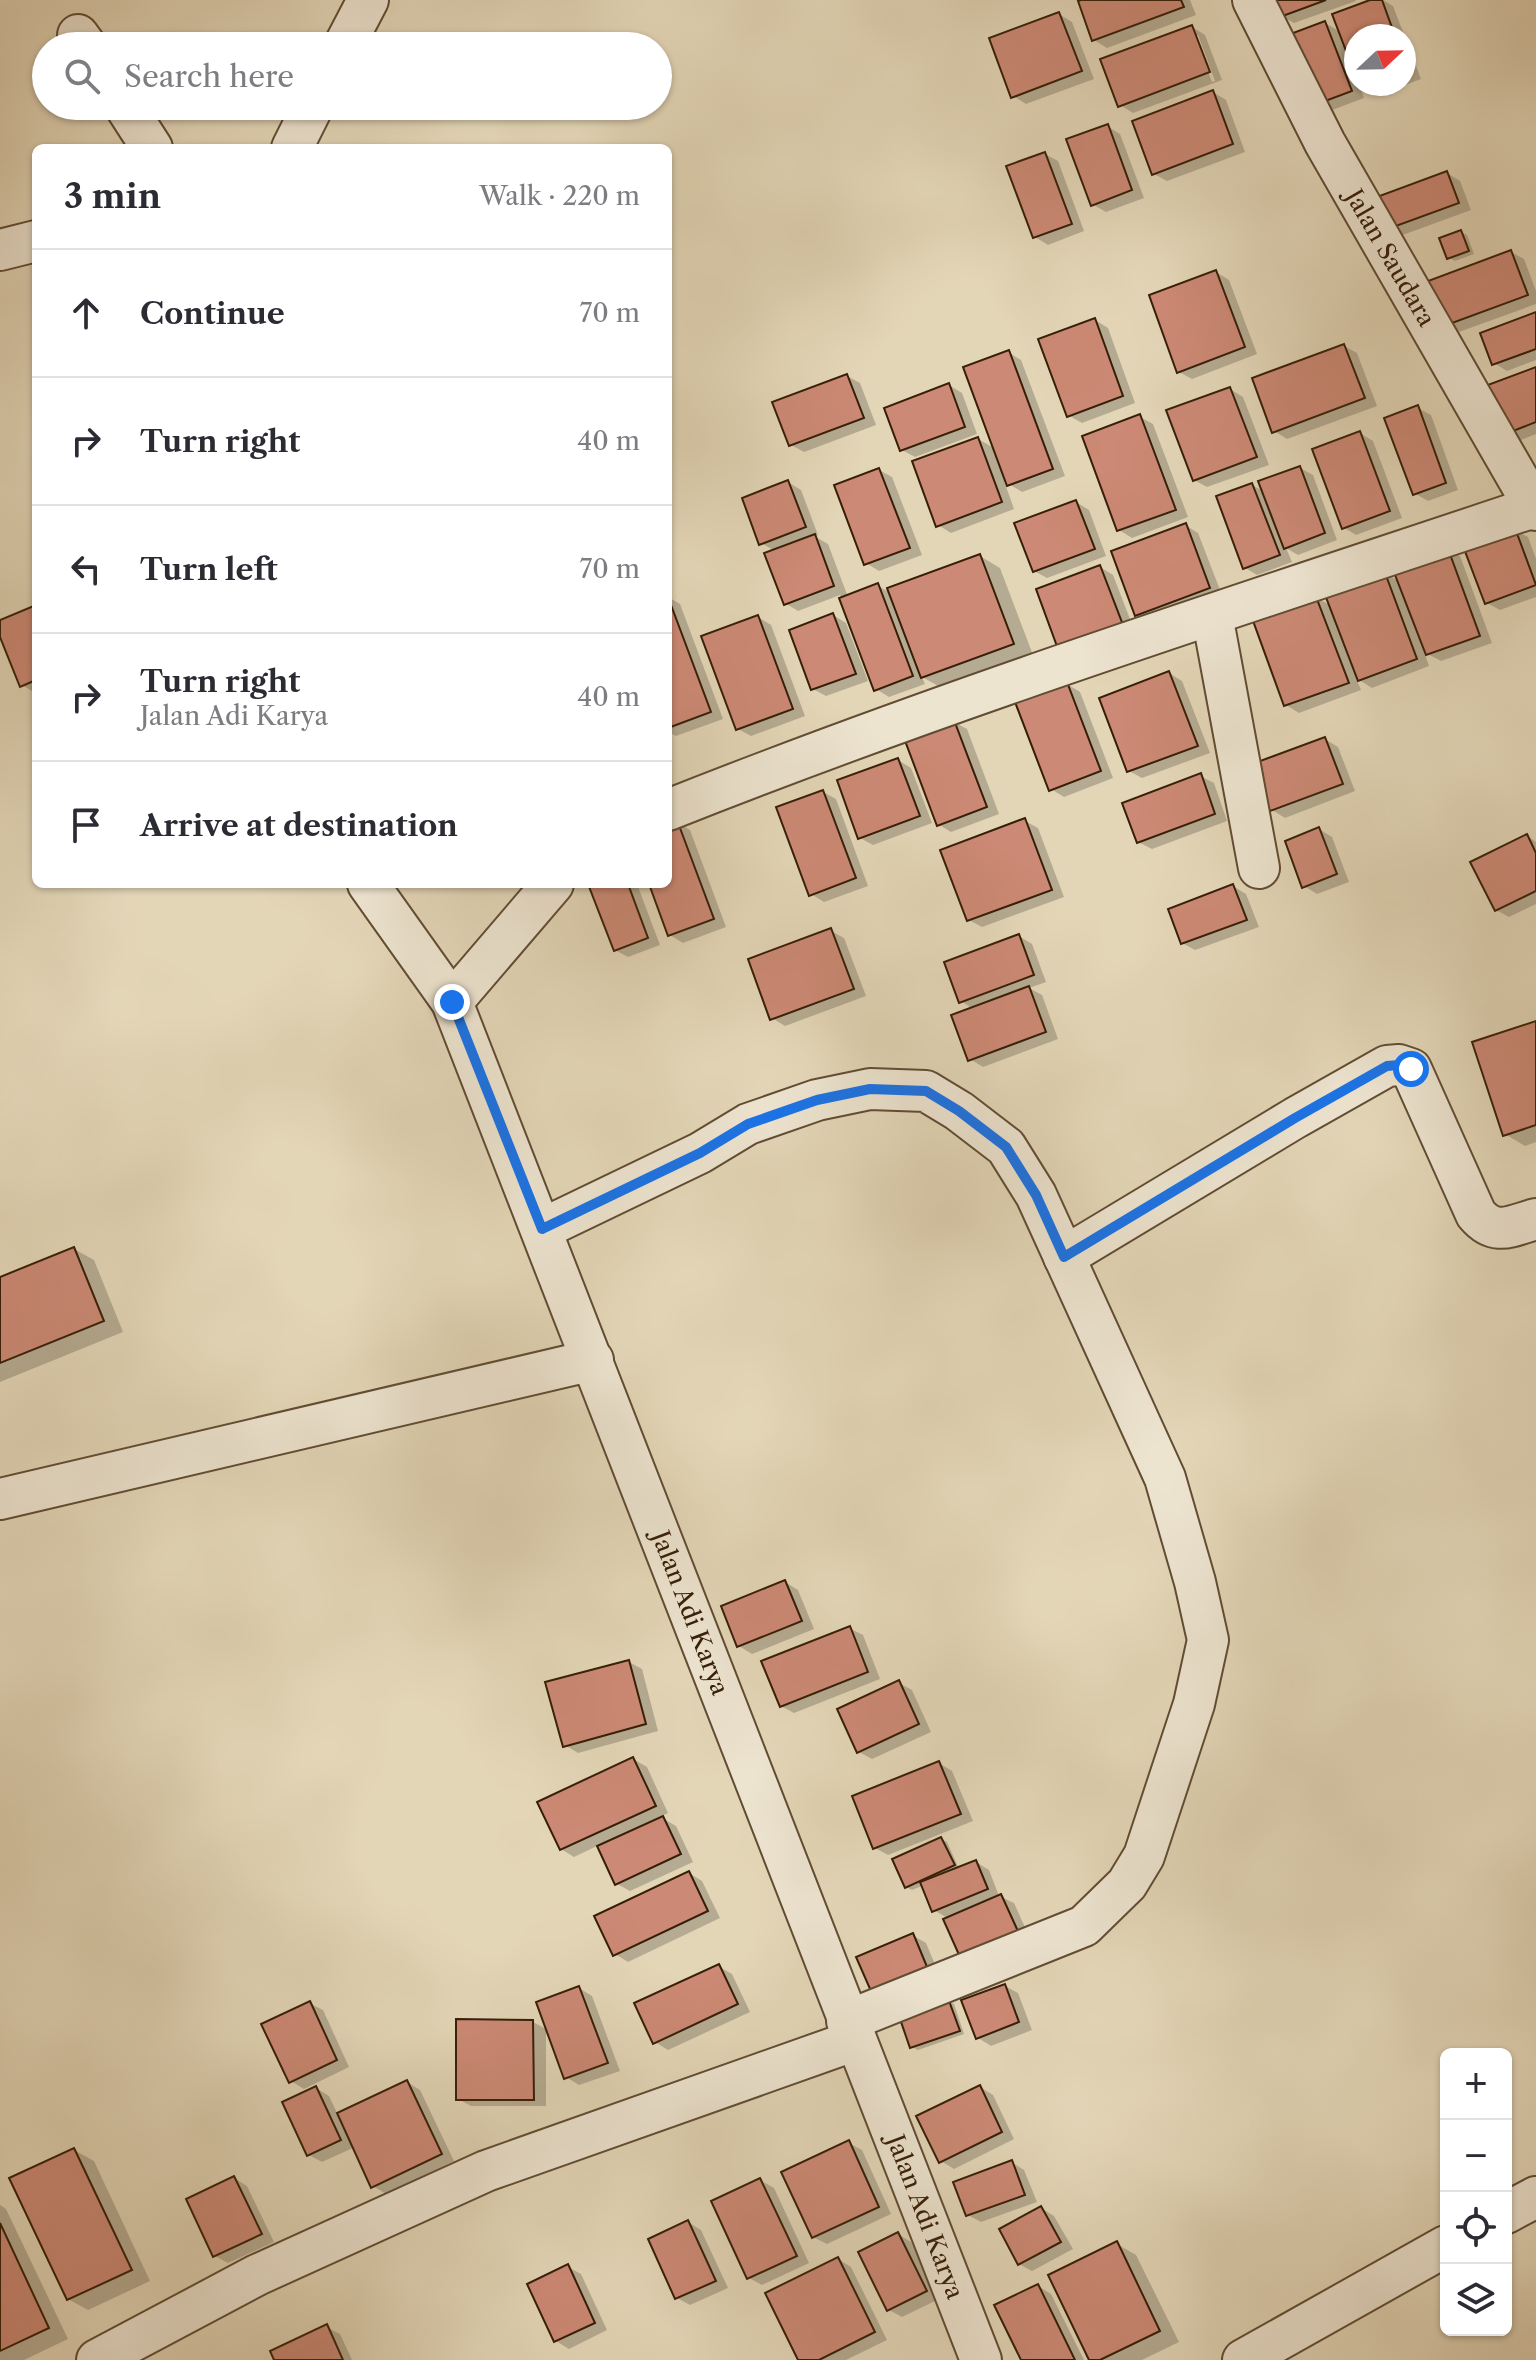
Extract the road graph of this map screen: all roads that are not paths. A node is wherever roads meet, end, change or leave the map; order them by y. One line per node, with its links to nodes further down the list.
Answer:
1 (368, 0): 3 (street)
2 (1253, 0): 10 (street, Jalan Saudara)
3 (351, 32)
4 (134, 120): 6 (street)
5 (306, 120): 7 (street)
6 (149, 144)
7 (294, 144)
8 (32, 242): 9 (street)
9 (0, 250)
10 (1535, 509): 11 (street)
11 (1212, 615): 12 (street); 13 (street)
12 (672, 808)
13 (1259, 868)
14 (371, 888): 16 (street, Jalan Adi Karya)
15 (550, 888): 16 (street)
16 (452, 1002): 18 (street, Jalan Adi Karya)
17 (1536, 1219): 19 (street)
18 (542, 1229): 19 (street); 20 (street, Jalan Adi Karya)
19 (1064, 1257): 22 (street)
20 (593, 1360): 21 (street); 22 (street, Jalan Adi Karya)
21 (0, 1499)
22 (852, 2030): 26 (street); 27 (street, Jalan Adi Karya)
23 (1536, 2197): 24 (street)
24 (1512, 2210)
25 (1440, 2249): 28 (street)
26 (97, 2360)
27 (981, 2360)
28 (1243, 2360)

